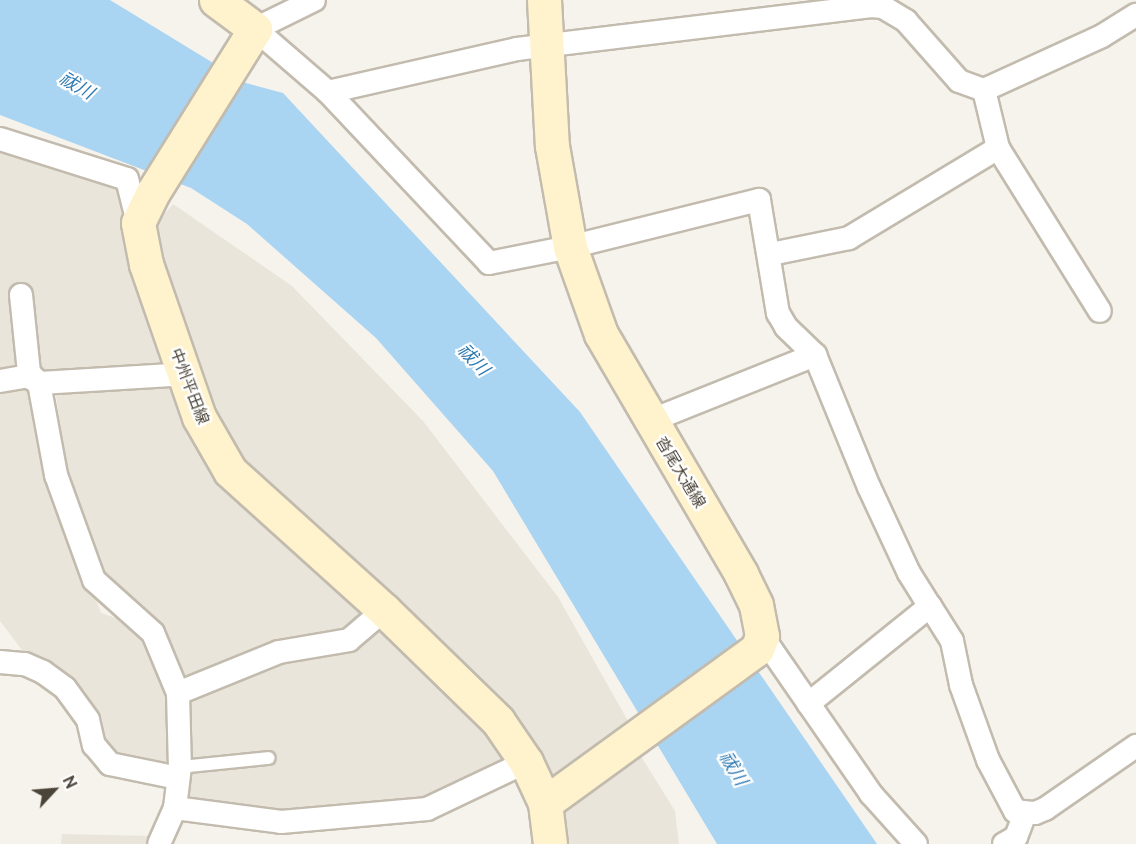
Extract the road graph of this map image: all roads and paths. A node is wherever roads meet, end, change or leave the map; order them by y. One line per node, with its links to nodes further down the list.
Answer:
1 (216, 0): 5 (main road)
2 (314, 0): 5 (street)
3 (544, 0): 6 (main road, 沓尾大通線)
4 (1136, 15): 7 (street)
5 (252, 32): 8 (street); 11 (main road)
6 (548, 46): 7 (street); 8 (street); 12 (main road, 沓尾大通線)
7 (984, 90): 10 (street)
8 (328, 92): 12 (street)
9 (0, 139): 11 (street)
10 (998, 148): 13 (street); 15 (street)
11 (138, 223): 17 (main road, 中州平田線)
12 (570, 247): 13 (street); 20 (main road, 沓尾大通線)
13 (771, 254): 16 (street)
14 (21, 295): 19 (street)
15 (1100, 311)
16 (815, 355): 20 (street); 21 (street)
17 (185, 374): 19 (street); 22 (main road, 中州平田線)
18 (0, 381): 19 (street)
19 (39, 383): 25 (street)
20 (650, 421): 23 (main road, 沓尾大通線)
21 (930, 606): 26 (street); 33 (street)
22 (384, 610): 25 (street); 29 (main road, 中州平田線)
23 (760, 643): 26 (street); 31 (main road)
24 (0, 662): 30 (street)
25 (178, 693): 30 (street)
26 (808, 704): 36 (street)
27 (1136, 746): 33 (street)
28 (269, 758): 30 (lane)
29 (526, 762): 31 (main road, 中州平田線); 32 (street)
30 (179, 772): 32 (street)
31 (545, 803): 35 (main road)
32 (175, 808): 34 (street)
33 (1025, 814): 37 (street)
34 (159, 844)
35 (550, 844)
36 (916, 844)
37 (1004, 844)

